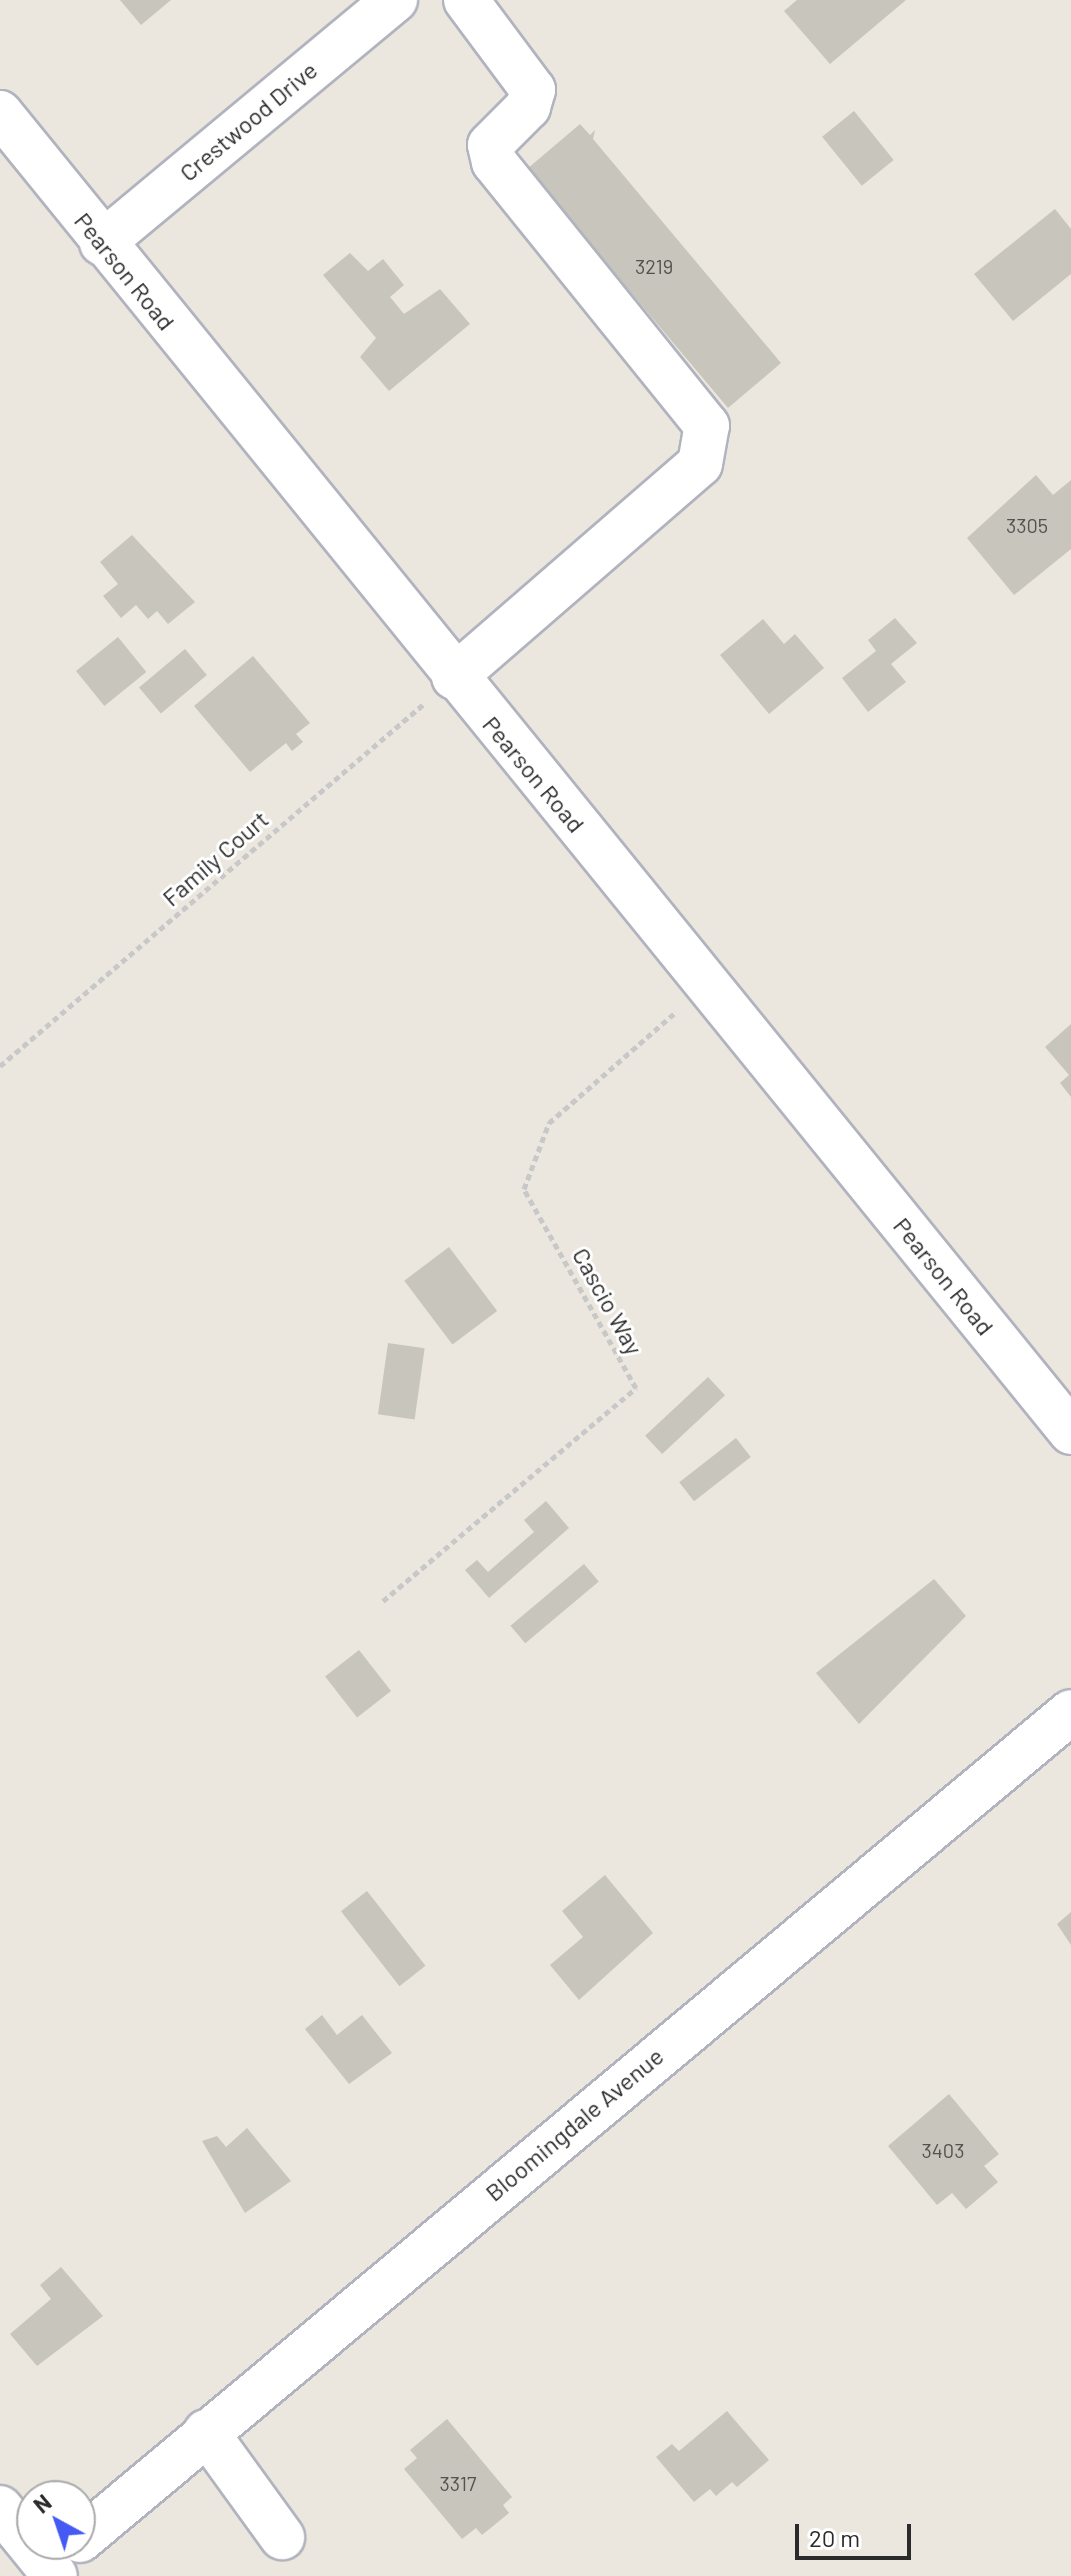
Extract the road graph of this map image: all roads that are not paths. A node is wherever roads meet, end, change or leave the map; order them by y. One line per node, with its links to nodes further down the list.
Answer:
1 (395, 0): 4 (street, Crestwood Drive)
2 (466, 0): 5 (street)
3 (0, 113): 4 (street, Pearson Road)
4 (102, 243): 5 (street, Pearson Road)
5 (454, 677): 6 (street, Pearson Road)
6 (1071, 1432)
7 (1071, 1712): 8 (street, Bloomingdale Avenue)
8 (206, 2432): 11 (street, Bloomingdale Avenue); 12 (street)
9 (0, 2508): 10 (street)
10 (16, 2522)
11 (96, 2528)
12 (282, 2537)

